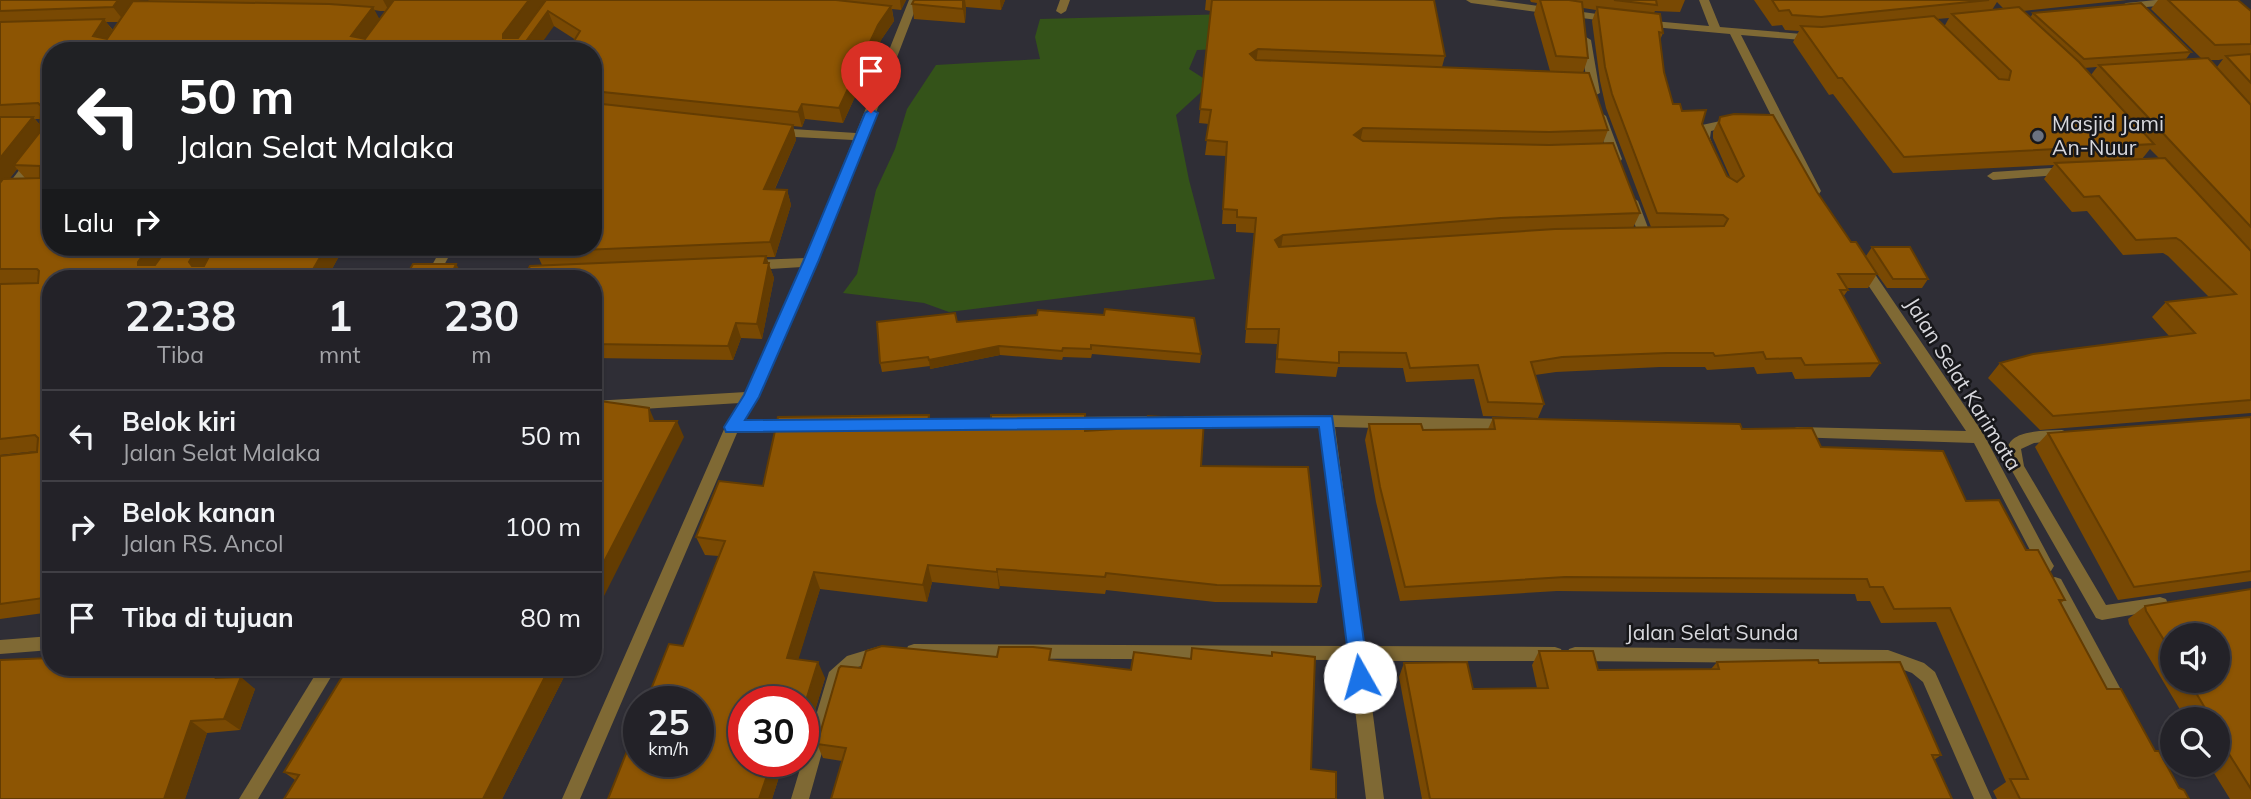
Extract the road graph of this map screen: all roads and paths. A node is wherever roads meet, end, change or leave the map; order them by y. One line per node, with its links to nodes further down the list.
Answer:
1 (914, 0): 18 (street)
2 (1471, 0): 8 (street)
3 (1704, 0): 9 (street)
4 (2188, 0): 5 (street)
5 (2134, 2): 6 (street); 7 (street)
6 (2112, 7)
7 (2146, 14)
8 (1584, 16): 9 (street); 13 (street)
9 (1717, 31): 10 (street)
10 (1735, 33): 11 (street); 16 (street)
11 (1826, 36)
12 (1577, 82): 13 (street)
13 (1591, 82): 20 (street)
14 (1741, 122): 22 (street)
15 (1768, 123): 16 (street)
16 (1782, 123): 27 (street)
17 (765, 130): 18 (street)
18 (862, 137): 31 (street)
19 (42, 149): 25 (street)
20 (1614, 151): 21 (street); 29 (street)
21 (1600, 152)
22 (1713, 159)
23 (2074, 171): 24 (street)
24 (1993, 176)
25 (13, 187): 26 (street); 28 (street)
26 (32, 187)
27 (1819, 199)
28 (0, 203)
29 (1643, 233)
30 (1858, 259): 44 (street, Jalan Selat Karimata)
31 (811, 262): 32 (street); 33 (street)
32 (742, 265)
33 (748, 404): 34 (street); 41 (street)
34 (602, 407)
35 (1327, 421): 37 (street); 40 (street); 48 (street)
36 (1023, 424): 38 (street)
37 (1050, 424)
38 (940, 425)
39 (815, 426): 41 (street)
40 (1521, 426)
41 (732, 427): 52 (street)
42 (1784, 432): 44 (street)
43 (2078, 435): 45 (street)
44 (1978, 438): 50 (street, Jalan Selat Karimata)
45 (2170, 603)
46 (42, 644): 47 (street)
47 (0, 647)
48 (1357, 653): 53 (street, Jalan Selat Sunda); 54 (street); 55 (street, Jalan Selat Sunda)
49 (323, 676): 51 (street)
50 (2125, 715)
51 (248, 799)
52 (571, 799)
53 (800, 799)
54 (1375, 799)
55 (1983, 799)

